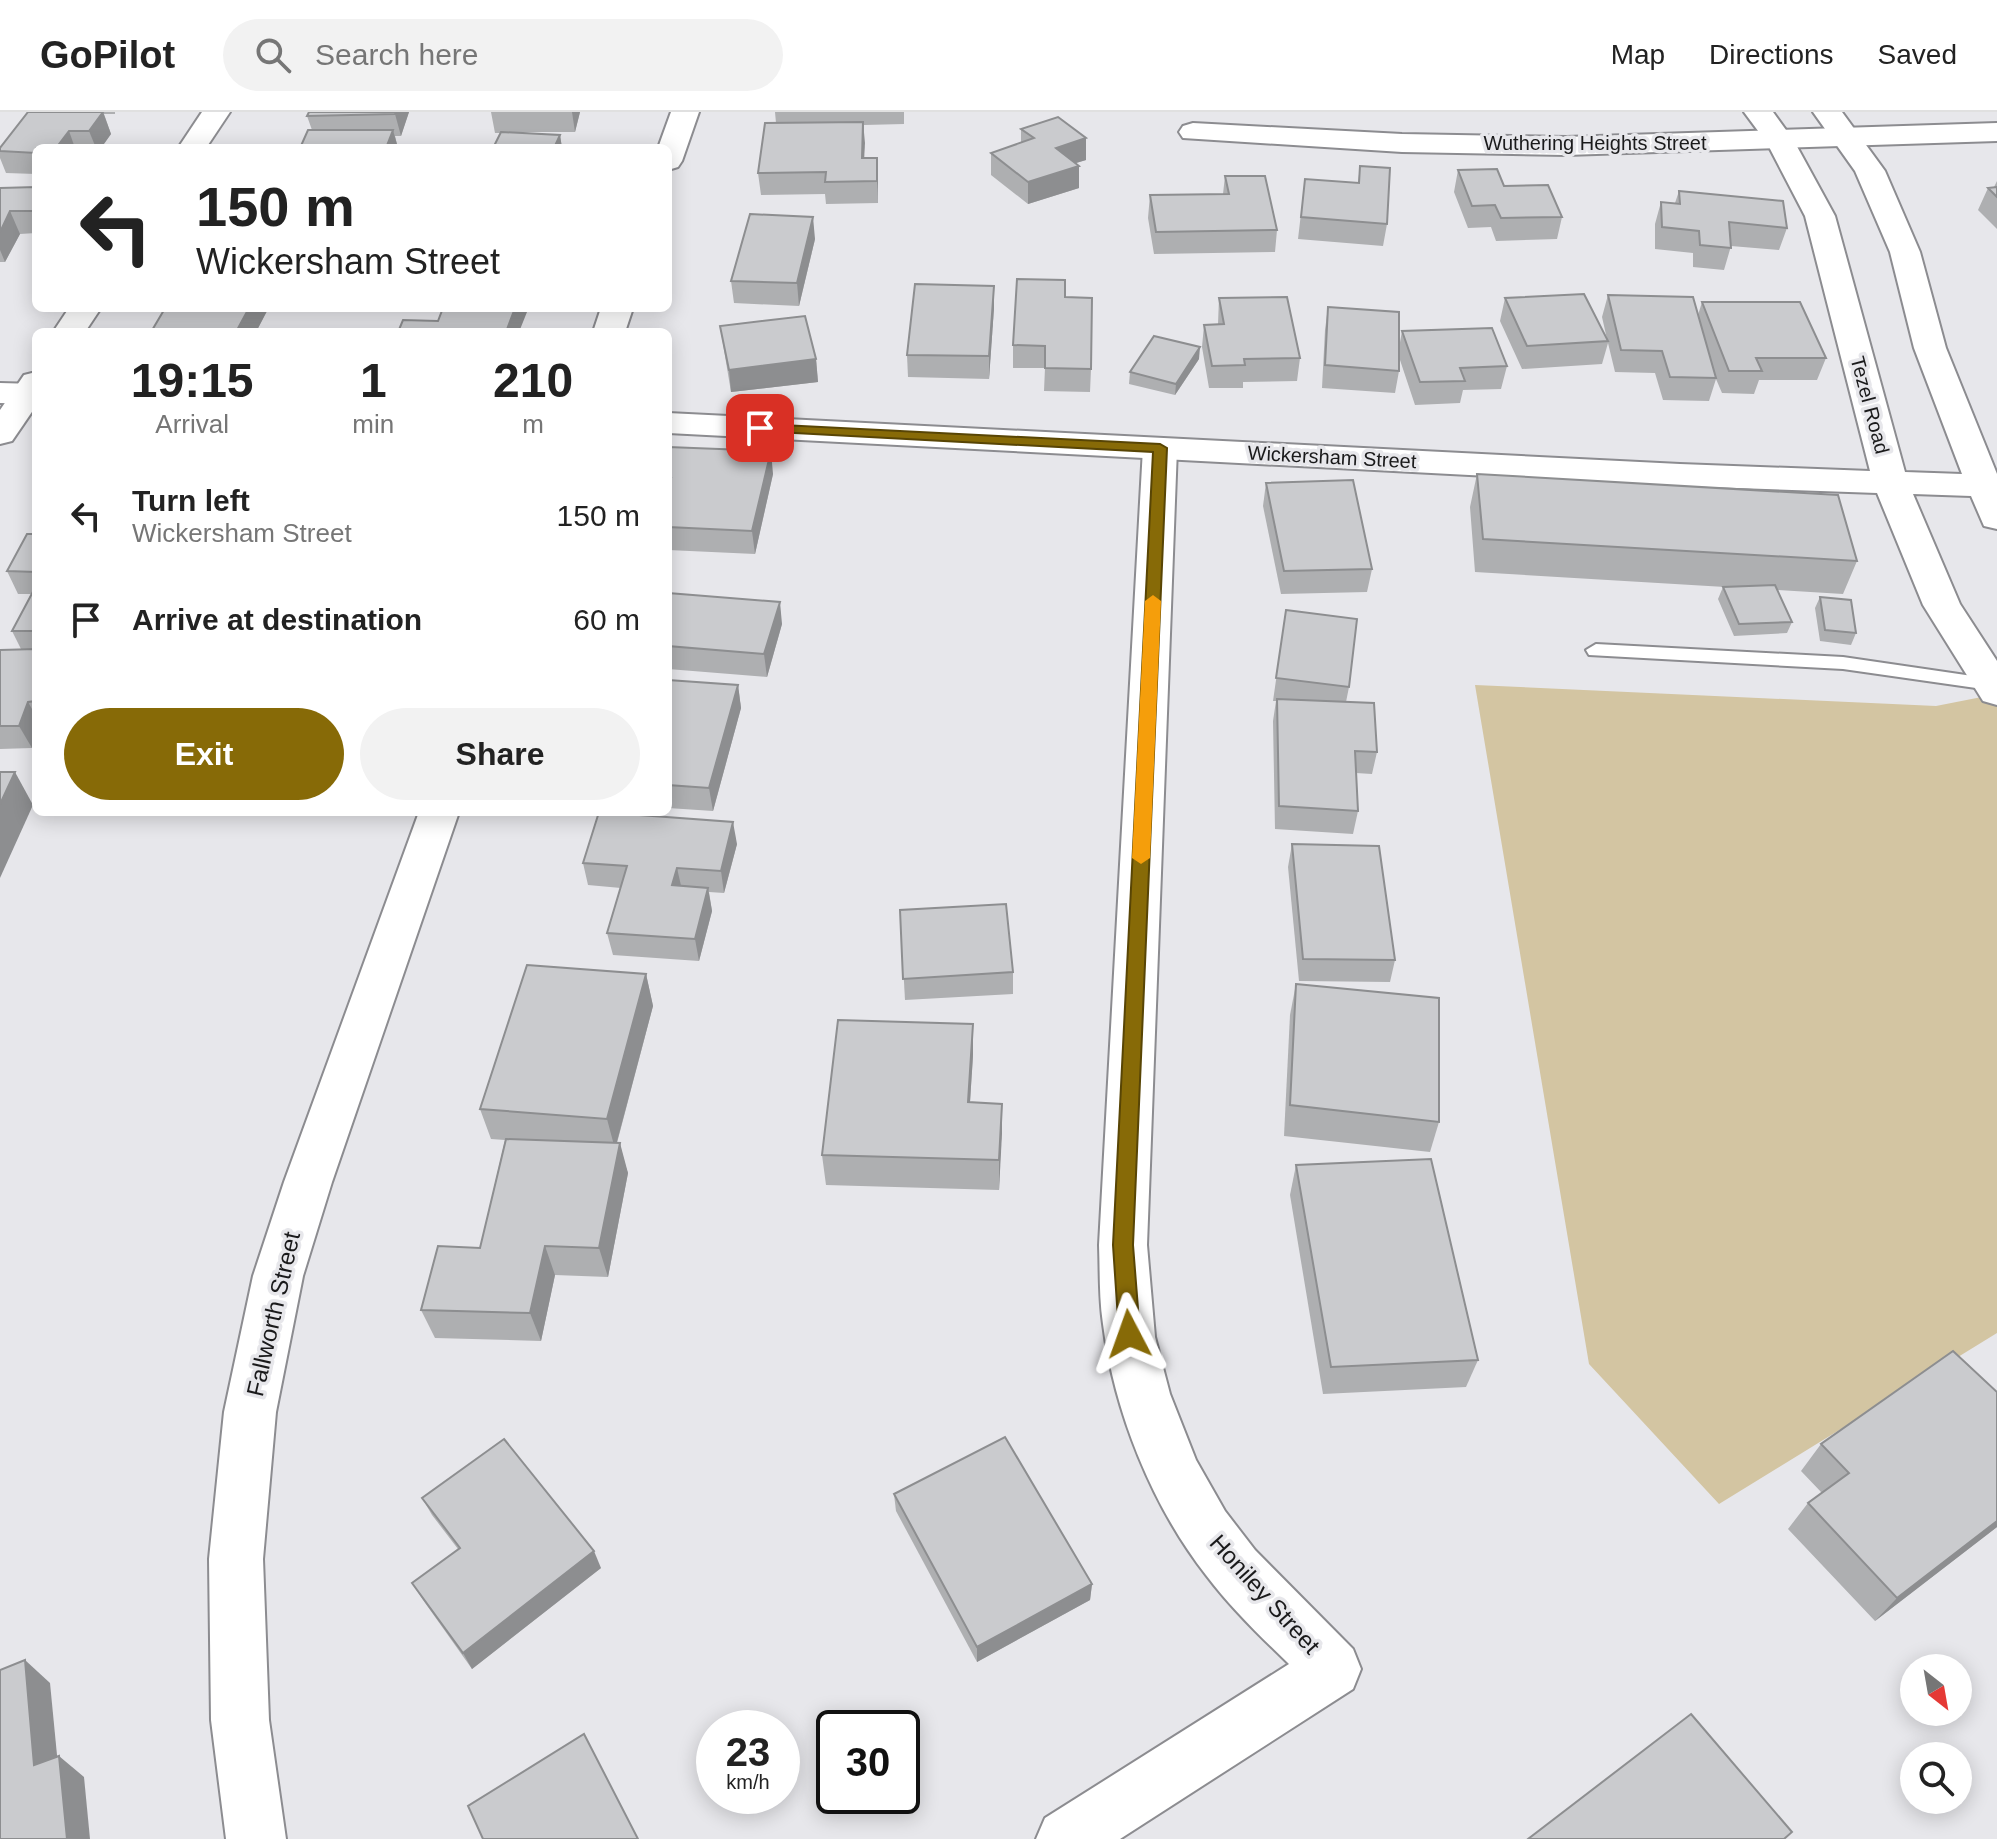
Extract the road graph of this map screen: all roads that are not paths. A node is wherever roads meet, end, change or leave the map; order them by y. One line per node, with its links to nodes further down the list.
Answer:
1 (216, 112): 9 (street)
2 (685, 112): 10 (street)
3 (1758, 112): 8 (street, Tezel Road)
4 (1827, 112): 7 (street)
5 (1193, 132): 8 (street, Wuthering Heights Street)
6 (1997, 132): 7 (street, Wuthering Heights Street)
7 (1850, 139): 8 (street, Wuthering Heights Street); 16 (street)
8 (1780, 141): 15 (street, Tezel Road)
9 (195, 144)
10 (672, 149)
11 (25, 391): 13 (street)
12 (672, 423): 14 (street, Wickersham Street)
13 (0, 434)
14 (1160, 448): 15 (street, Wickersham Street); 22 (street, Honiley Street)
15 (1891, 484): 16 (street, Wickersham Street); 19 (street, Tezel Road)
16 (1989, 486): 17 (street)
17 (1997, 518)
18 (1596, 650): 19 (lane)
19 (1995, 689)
20 (438, 816): 21 (street, Fallworth Street)
21 (256, 1839)
22 (1066, 1839)

